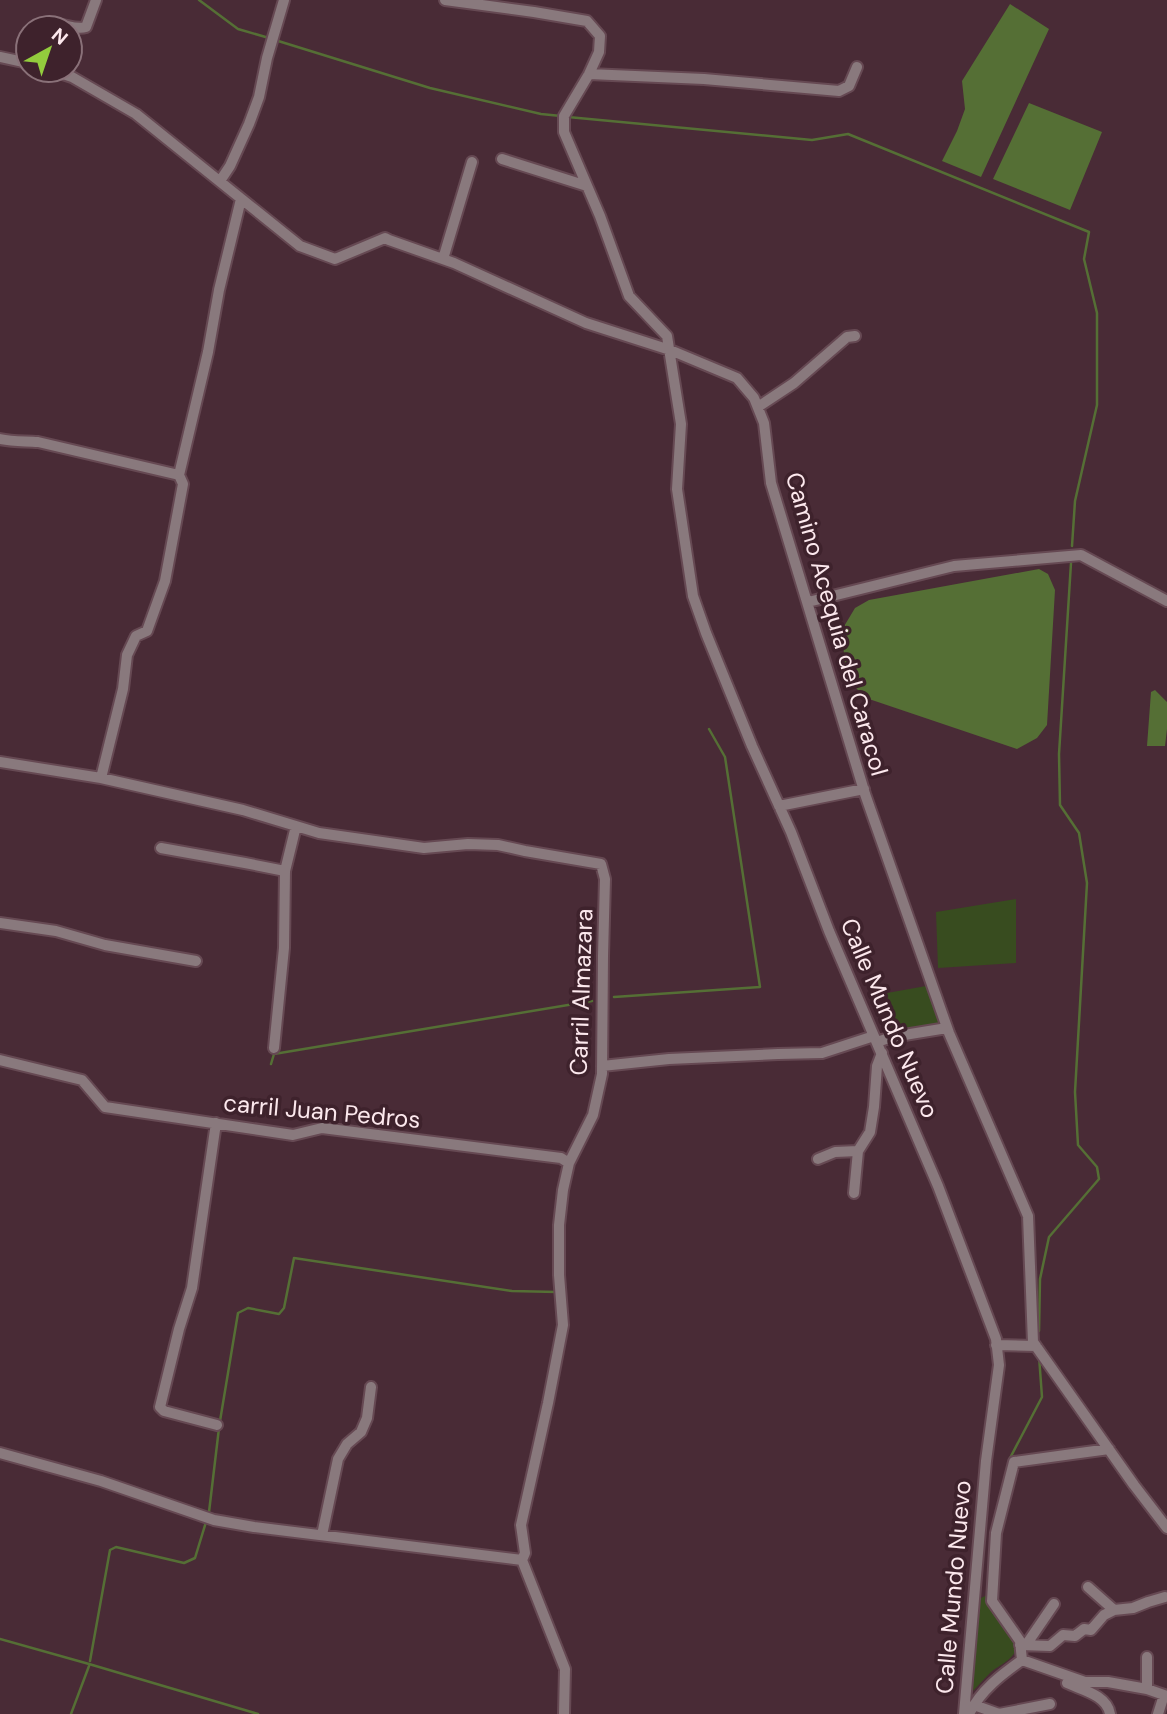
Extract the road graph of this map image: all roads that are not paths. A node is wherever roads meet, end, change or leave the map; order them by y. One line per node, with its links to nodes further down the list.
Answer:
1 (96, 0): 4 (street)
2 (284, 0): 10 (street)
3 (445, 0): 6 (street)
4 (84, 28)
5 (857, 67): 6 (street)
6 (589, 74): 11 (street)
7 (84, 84): 10 (street, Camino Acequia del Caracol)
8 (502, 159): 11 (street)
9 (472, 162): 13 (street)
10 (220, 181): 12 (street, Camino Acequia del Caracol)
11 (587, 186): 15 (street)
12 (241, 199): 13 (street, Camino Acequia del Caracol); 18 (street)
13 (443, 259): 15 (street, Camino Acequia del Caracol)
14 (855, 336): 16 (street)
15 (670, 350): 16 (street, Camino Acequia del Caracol); 24 (street, Calle Mundo Nuevo)
16 (758, 407): 20 (street, Camino Acequia del Caracol)
17 (0, 439): 18 (street)
18 (179, 475): 22 (street)
19 (1167, 601): 20 (street)
20 (808, 602): 23 (street, Camino Acequia del Caracol)
21 (0, 762): 22 (street, Carril Almazara)
22 (101, 778): 25 (street, Carril Almazara)
23 (864, 789): 24 (street); 30 (street, Camino Acequia del Caracol)
24 (779, 806): 31 (street, Calle Mundo Nuevo)
25 (296, 826): 27 (street); 35 (street, Carril Almazara)
26 (161, 848): 27 (street)
27 (285, 871): 32 (street)
28 (0, 923): 29 (street)
29 (196, 961)
30 (947, 1028): 31 (street); 41 (street, Camino Acequia del Caracol)
31 (876, 1039): 33 (street, Calle Mundo Nuevo); 35 (street)
32 (274, 1048)
33 (882, 1054): 37 (street); 42 (street, Calle Mundo Nuevo)
34 (0, 1060): 36 (street, carril Juan Pedros)
35 (602, 1066): 39 (street, Carril Almazara)
36 (216, 1123): 39 (street, carril Juan Pedros); 44 (street)
37 (858, 1151): 38 (street); 40 (street)
38 (818, 1159)
39 (569, 1163): 49 (street, Carril Almazara)
40 (854, 1193)
41 (1035, 1344): 42 (street); 45 (street)
42 (996, 1345): 63 (street, Calle Mundo Nuevo)
43 (371, 1387): 48 (street)
44 (217, 1425)
45 (1109, 1449): 47 (street); 54 (street, Calle Mundo Nuevo)
46 (0, 1453): 48 (street)
47 (1167, 1528)
48 (322, 1535): 49 (street)
49 (522, 1560): 62 (street, Carril Almazara)
50 (1088, 1587): 53 (street)
51 (1165, 1597): 53 (street)
52 (1054, 1604): 54 (street)
53 (1114, 1610): 54 (street)
54 (1023, 1645): 56 (street, Calle Mundo Nuevo)
55 (1147, 1657): 58 (street)
56 (1022, 1660): 57 (street); 61 (street, Calle Mundo Nuevo)
57 (1040, 1667): 58 (street); 65 (street)
58 (1147, 1689): 59 (street)
59 (1166, 1696): 66 (street)
60 (1050, 1704): 64 (street)
61 (972, 1709): 64 (street)
62 (564, 1714)
63 (964, 1714)
64 (999, 1714)
65 (1110, 1714)
66 (1158, 1714)

